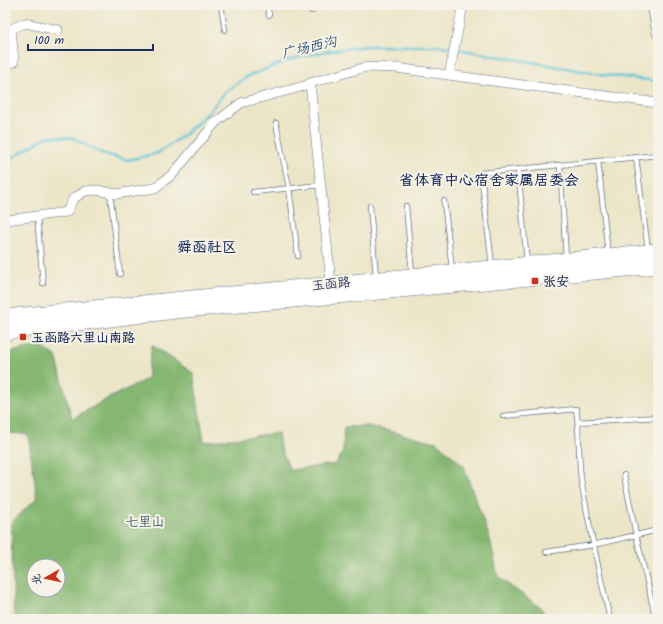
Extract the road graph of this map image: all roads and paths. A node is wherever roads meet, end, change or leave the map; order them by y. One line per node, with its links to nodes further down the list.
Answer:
1 (221, 5): 9 (lane)
2 (267, 5): 7 (lane)
3 (311, 5): 6 (lane)
4 (463, 5): 12 (street)
5 (650, 5): 10 (lane)
6 (312, 11)
7 (269, 15)
8 (58, 30): 11 (street)
9 (225, 30)
10 (655, 34)
11 (5, 64)
12 (449, 75): 14 (street); 21 (street)
13 (308, 85): 24 (street)
14 (658, 103)
15 (276, 123): 22 (lane)
16 (658, 155): 17 (lane)
17 (636, 157): 18 (lane); 30 (lane)
18 (598, 161): 19 (lane); 32 (lane)
19 (560, 165): 20 (lane); 33 (lane)
20 (518, 169): 34 (lane); 36 (lane)
21 (320, 185): 22 (lane); 42 (street)
22 (289, 188): 23 (lane); 31 (lane)
23 (253, 192)
24 (110, 193): 28 (street); 38 (lane)
25 (444, 201): 37 (lane)
26 (370, 206): 40 (lane)
27 (406, 206): 39 (lane)
28 (36, 216): 29 (street); 41 (lane)
29 (7, 220)
30 (653, 251): 32 (main road, 玉函路)
31 (298, 256)
32 (608, 256): 33 (main road, 玉函路)
33 (566, 260): 34 (main road, 玉函路)
34 (527, 264): 36 (main road, 玉函路)
35 (658, 266): 44 (main road, 玉函路)
36 (492, 267): 37 (main road, 玉函路)
37 (452, 271): 39 (main road, 玉函路)
38 (120, 274)
39 (412, 275): 40 (main road, 玉函路)
40 (377, 278): 42 (main road, 玉函路)
41 (44, 283)
42 (331, 283): 43 (main road, 玉函路)
43 (5, 317)
44 (5, 332)
45 (503, 416): 47 (lane)
46 (658, 417): 47 (lane)
47 (578, 422): 51 (lane)
48 (624, 475): 50 (lane)
49 (658, 530): 50 (lane)
50 (636, 535): 51 (lane); 53 (lane)
51 (593, 545): 52 (lane); 54 (lane)
52 (546, 552)
53 (656, 617): 55 (lane)
54 (610, 619)
55 (646, 619)

